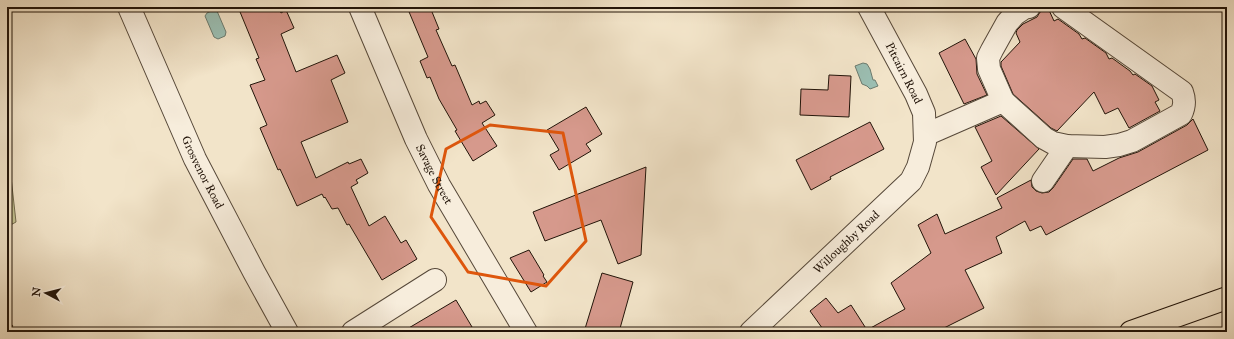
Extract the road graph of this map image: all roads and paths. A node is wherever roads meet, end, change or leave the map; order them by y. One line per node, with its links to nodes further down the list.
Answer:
1 (129, 7): 14 (street, Grosvenor Road)
2 (360, 7): 16 (street, Savage Street)
3 (869, 7): 7 (street, Pitcairn Road)
4 (1029, 7): 6 (street)
5 (1062, 7): 8 (street)
6 (1002, 101): 7 (street); 8 (street)
7 (925, 139): 17 (street, Willoughby Road)
8 (1067, 146): 9 (street)
9 (1043, 181)
10 (435, 280): 15 (street)
11 (1227, 298): 18 (highway)
12 (7, 321): 13 (path)
13 (17, 332)
14 (287, 332)
15 (353, 332)
16 (526, 332)
17 (751, 332)
18 (1131, 332)

